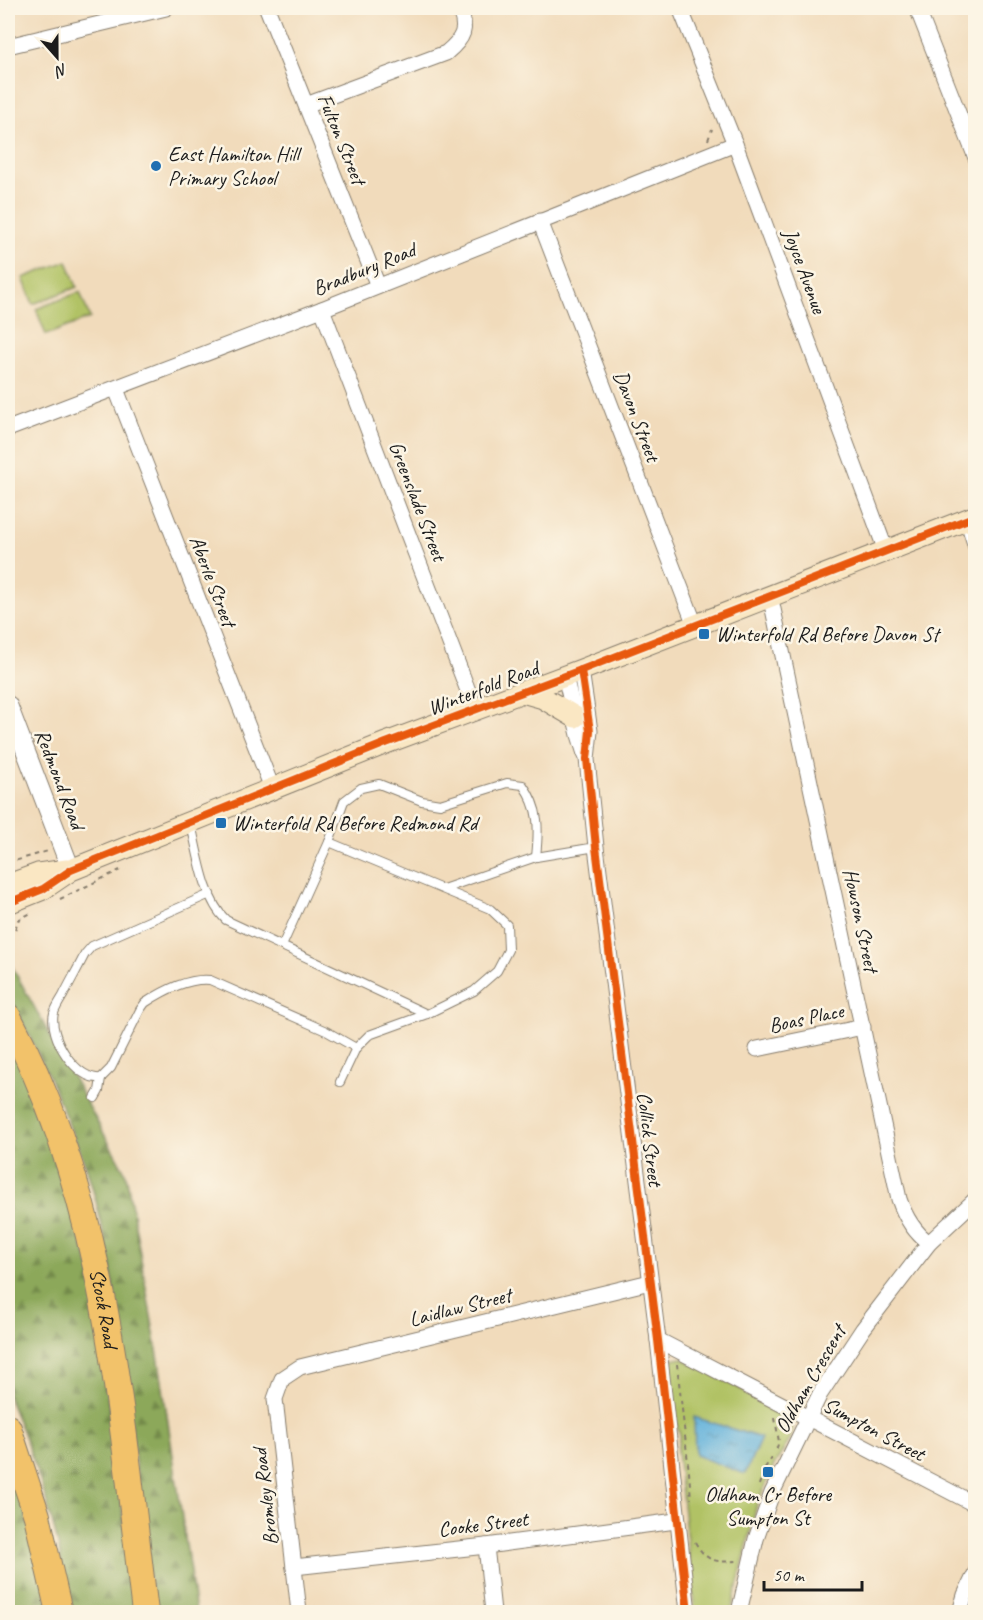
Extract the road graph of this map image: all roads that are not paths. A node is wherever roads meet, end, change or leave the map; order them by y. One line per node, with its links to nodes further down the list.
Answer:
1 (166, 8): 6 (street)
2 (267, 8): 7 (street, Fulton Street)
3 (459, 8): 7 (street)
4 (680, 8): 8 (street, Joyce Avenue)
5 (917, 8): 9 (street)
6 (8, 46)
7 (306, 105): 11 (street, Fulton Street)
8 (735, 144): 10 (street, Bradbury Road); 17 (street, Joyce Avenue)
9 (975, 158)
10 (540, 222): 11 (street, Bradbury Road); 19 (street, Davon Street)
11 (378, 286): 12 (street, Bradbury Road)
12 (322, 309): 13 (street, Bradbury Road); 23 (street, Greenslade Street)
13 (116, 389): 14 (street, Bradbury Road); 26 (street, Aberle Street)
14 (8, 429)
15 (971, 518): 16 (street); 17 (main road, Winterfold Road)
16 (975, 547)
17 (886, 551): 18 (main road, Winterfold Road)
18 (770, 595): 19 (main road, Winterfold Road); 39 (street, Howson Street)
19 (695, 625): 20 (main road, Winterfold Road)
20 (573, 673): 21 (main road, Winterfold Road); 24 (street, Collick Street); 25 (street, Collick Street)
21 (522, 692): 23 (main road, Winterfold Road); 24 (main road)
22 (8, 705): 31 (street, Redmond Road)
23 (475, 709): 26 (main road, Winterfold Road)
24 (574, 717): 25 (street, Collick Street)
25 (587, 759): 29 (street, Collick Street)
26 (272, 788): 27 (main road, Winterfold Road)
27 (190, 823): 31 (main road, Winterfold Road); 34 (lane)
28 (329, 843): 30 (lane); 33 (lane); 36 (lane)
29 (596, 847): 30 (lane); 47 (street, Collick Street)
30 (536, 857): 33 (lane)
31 (70, 870): 32 (main road, Winterfold Road); 35 (main road, Winterfold Road)
32 (8, 885)
33 (443, 890): 37 (lane)
34 (210, 894): 36 (lane); 42 (lane)
35 (8, 903)
36 (282, 946): 37 (lane)
37 (427, 1014): 40 (lane)
38 (8, 1017): 58 (highway, Stock Road)
39 (863, 1027): 41 (street, Boas Place); 46 (street, Howson Street)
40 (356, 1048): 42 (lane); 43 (lane)
41 (757, 1049)
42 (101, 1078): 44 (lane)
43 (340, 1082)
44 (95, 1098)
45 (975, 1199): 46 (street, Oldham Crescent)
46 (929, 1244): 50 (street, Oldham Crescent)
47 (650, 1282): 48 (street, Collick Street); 49 (street, Laidlaw Street)
48 (658, 1340): 50 (street, Sumpton Street); 53 (street, Collick Street)
49 (282, 1379): 55 (street, Bromley Road)
50 (808, 1419): 52 (street, Sumpton Street); 62 (street, Oldham Crescent)
51 (8, 1428): 57 (highway)
52 (975, 1505)
53 (676, 1521): 54 (street, Cooke Street); 61 (street, Collick Street)
54 (486, 1546): 55 (street, Cooke Street); 60 (street)
55 (294, 1567): 59 (street, Bromley Road)
56 (975, 1572): 63 (street)
57 (59, 1612)
58 (145, 1612)
59 (299, 1612)
60 (493, 1612)
61 (688, 1612)
62 (739, 1612)
63 (960, 1612)

